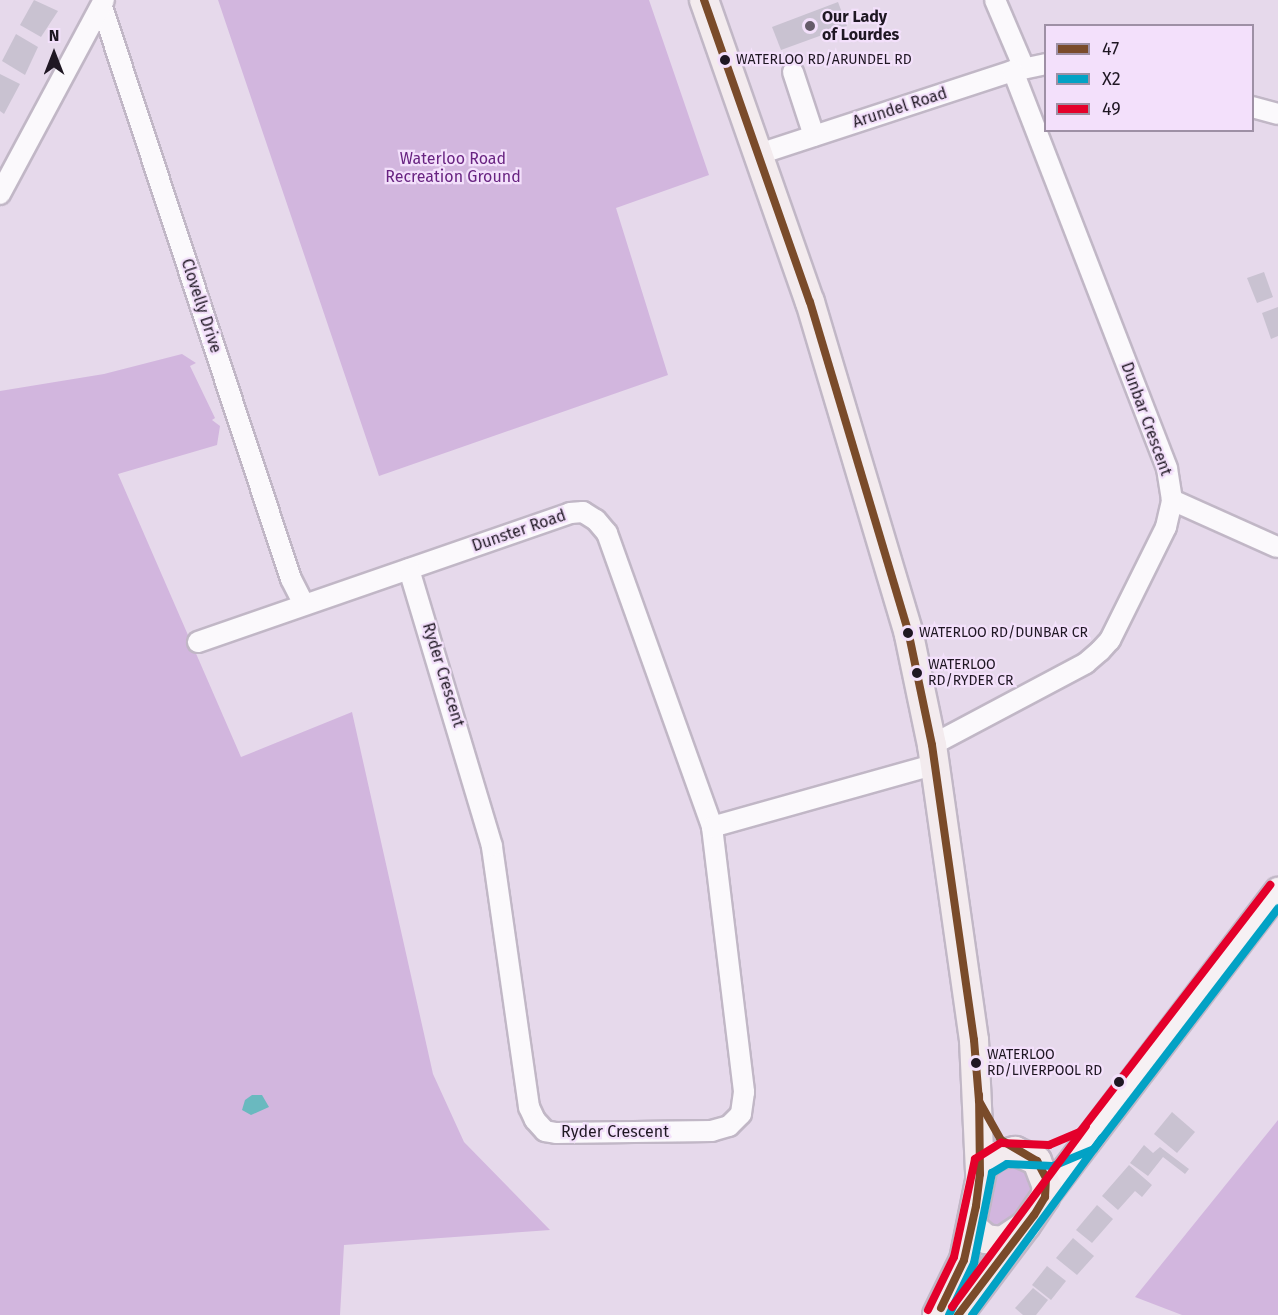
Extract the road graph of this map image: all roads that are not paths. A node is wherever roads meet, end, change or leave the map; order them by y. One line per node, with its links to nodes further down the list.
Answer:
1 (704, 0): 10 (highway)
2 (995, 0): 5 (street, Dunbar Crescent)
3 (103, 3): 11 (street); 15 (street, Clovelly Drive)
4 (1044, 64): 5 (street, Arundel Road)
5 (1018, 69): 9 (street, Arundel Road); 12 (street, Dunbar Crescent)
6 (793, 72): 9 (street)
7 (1254, 108): 8 (street)
8 (1278, 114)
9 (814, 136): 10 (street, Arundel Road)
10 (756, 155): 17 (highway)
11 (0, 194)
12 (1172, 500): 13 (street); 17 (street, Dunbar Crescent)
13 (1277, 547)
14 (409, 569): 15 (street, Dunster Road); 18 (street, Dunster Road); 18 (street, Ryder Crescent)
15 (303, 603): 16 (street, Dunster Road)
16 (198, 642)
17 (933, 755): 18 (street); 20 (highway)
18 (712, 827)
19 (1278, 891): 21 (main road)
20 (979, 1101): 22 (highway); 23 (highway)
21 (1087, 1141): 22 (main road); 24 (main road)
22 (1022, 1154): 23 (highway); 24 (highway)
23 (980, 1174): 26 (highway)
24 (1045, 1197): 25 (highway)
25 (1026, 1225): 26 (highway); 28 (highway)
26 (972, 1227): 27 (highway)
27 (937, 1315)
28 (958, 1315)

